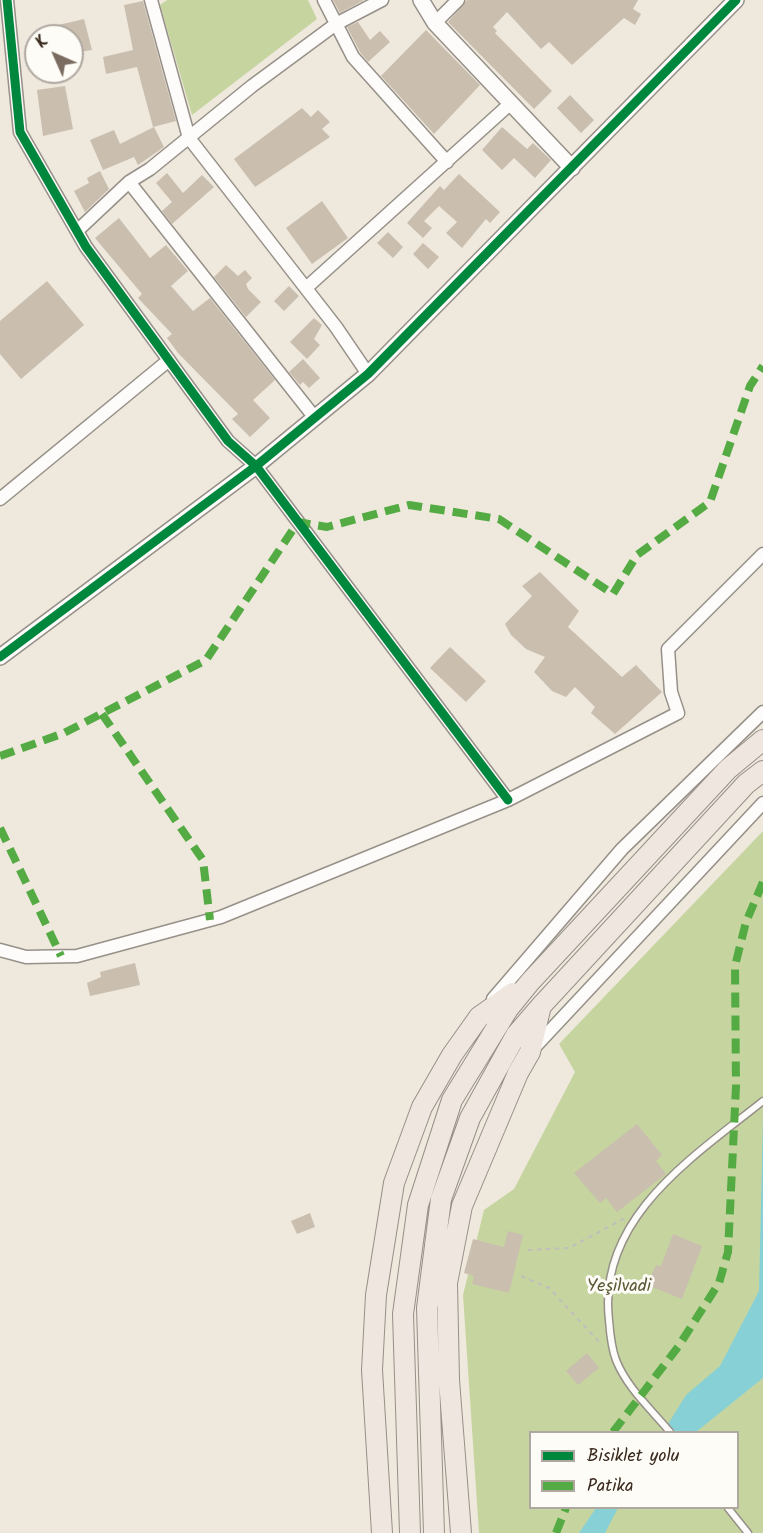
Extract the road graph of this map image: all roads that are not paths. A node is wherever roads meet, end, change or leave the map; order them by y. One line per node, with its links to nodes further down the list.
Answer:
1 (7, 0): 15 (street)
2 (150, 0): 11 (street)
3 (324, 0): 9 (street)
4 (382, 0): 9 (street)
5 (421, 0): 8 (street)
6 (458, 0): 8 (street)
7 (736, 0): 13 (street)
8 (435, 23): 10 (street)
9 (336, 24): 11 (street); 12 (street)
10 (512, 103): 12 (street); 13 (street)
11 (189, 138): 14 (street); 16 (street)
12 (447, 162): 16 (street)
13 (572, 168): 18 (street)
14 (129, 182): 15 (street); 19 (street)
15 (77, 231): 17 (street)
16 (306, 288): 18 (street)
17 (169, 360): 20 (street); 21 (street)
18 (368, 374): 19 (street)
19 (315, 418): 20 (street)
20 (256, 466): 23 (street); 27 (street)
21 (0, 499)
22 (763, 554): 27 (street)
23 (0, 657)
24 (763, 712): 32 (street)
25 (763, 740): 30 (main road)
26 (763, 771): 31 (main road)
27 (508, 800): 29 (street)
28 (763, 803): 33 (street)
29 (0, 950)
30 (530, 981): 32 (main road); 38 (main road)
31 (541, 1006): 33 (main road); 39 (main road)
32 (478, 1017): 37 (main road)
33 (530, 1052): 40 (main road)
34 (763, 1101): 35 (lane)
35 (669, 1431)
36 (729, 1509): 41 (lane)
37 (382, 1533)
38 (410, 1533)
39 (434, 1533)
40 (460, 1533)
41 (748, 1533)

